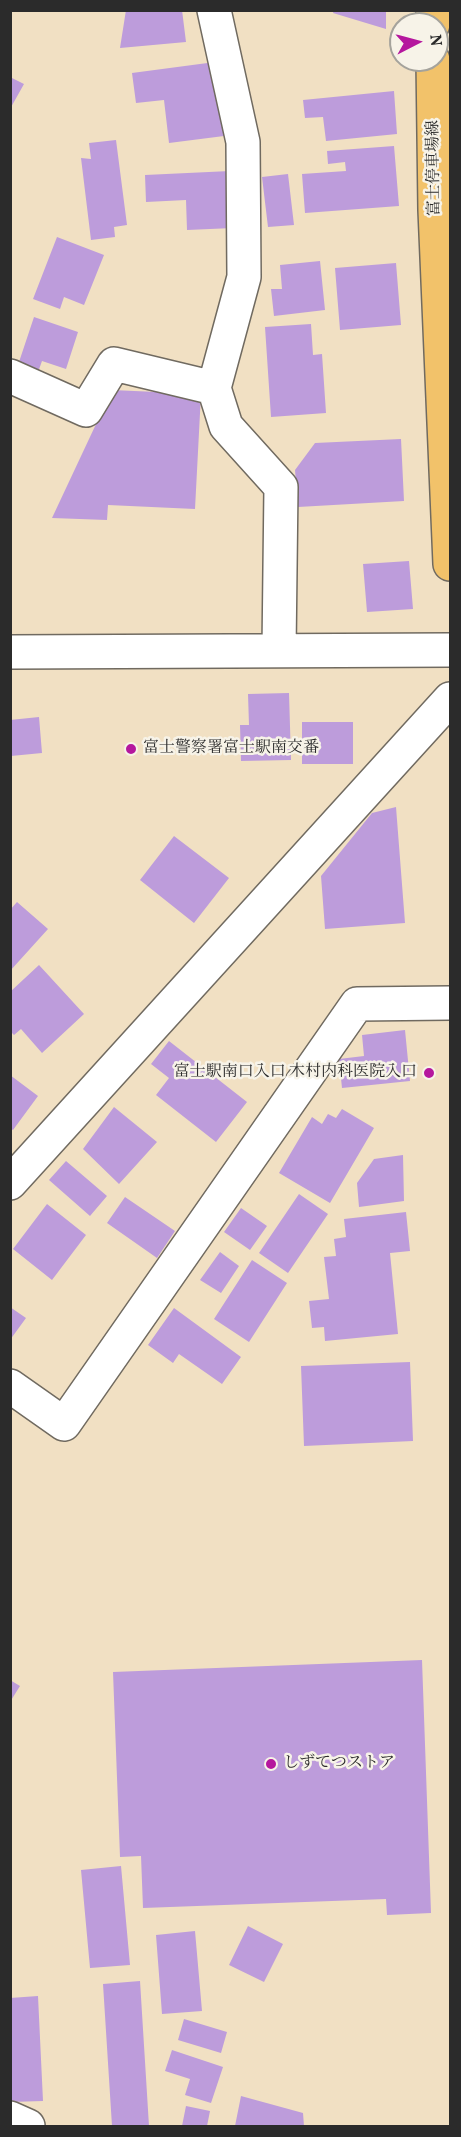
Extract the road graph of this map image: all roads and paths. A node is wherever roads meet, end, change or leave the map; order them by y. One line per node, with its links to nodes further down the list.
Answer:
1 (214, 10): 4 (street)
2 (433, 72): 5 (main road, 富士停車場線)
3 (10, 376): 4 (street)
4 (214, 388): 6 (street)
5 (450, 564)
6 (279, 650): 7 (street); 8 (street)
7 (450, 650)
8 (10, 652)
9 (450, 699): 11 (street)
10 (450, 1003): 12 (street)
11 (10, 1183)
12 (10, 1386)
13 (10, 2118): 14 (street)
14 (28, 2127)

